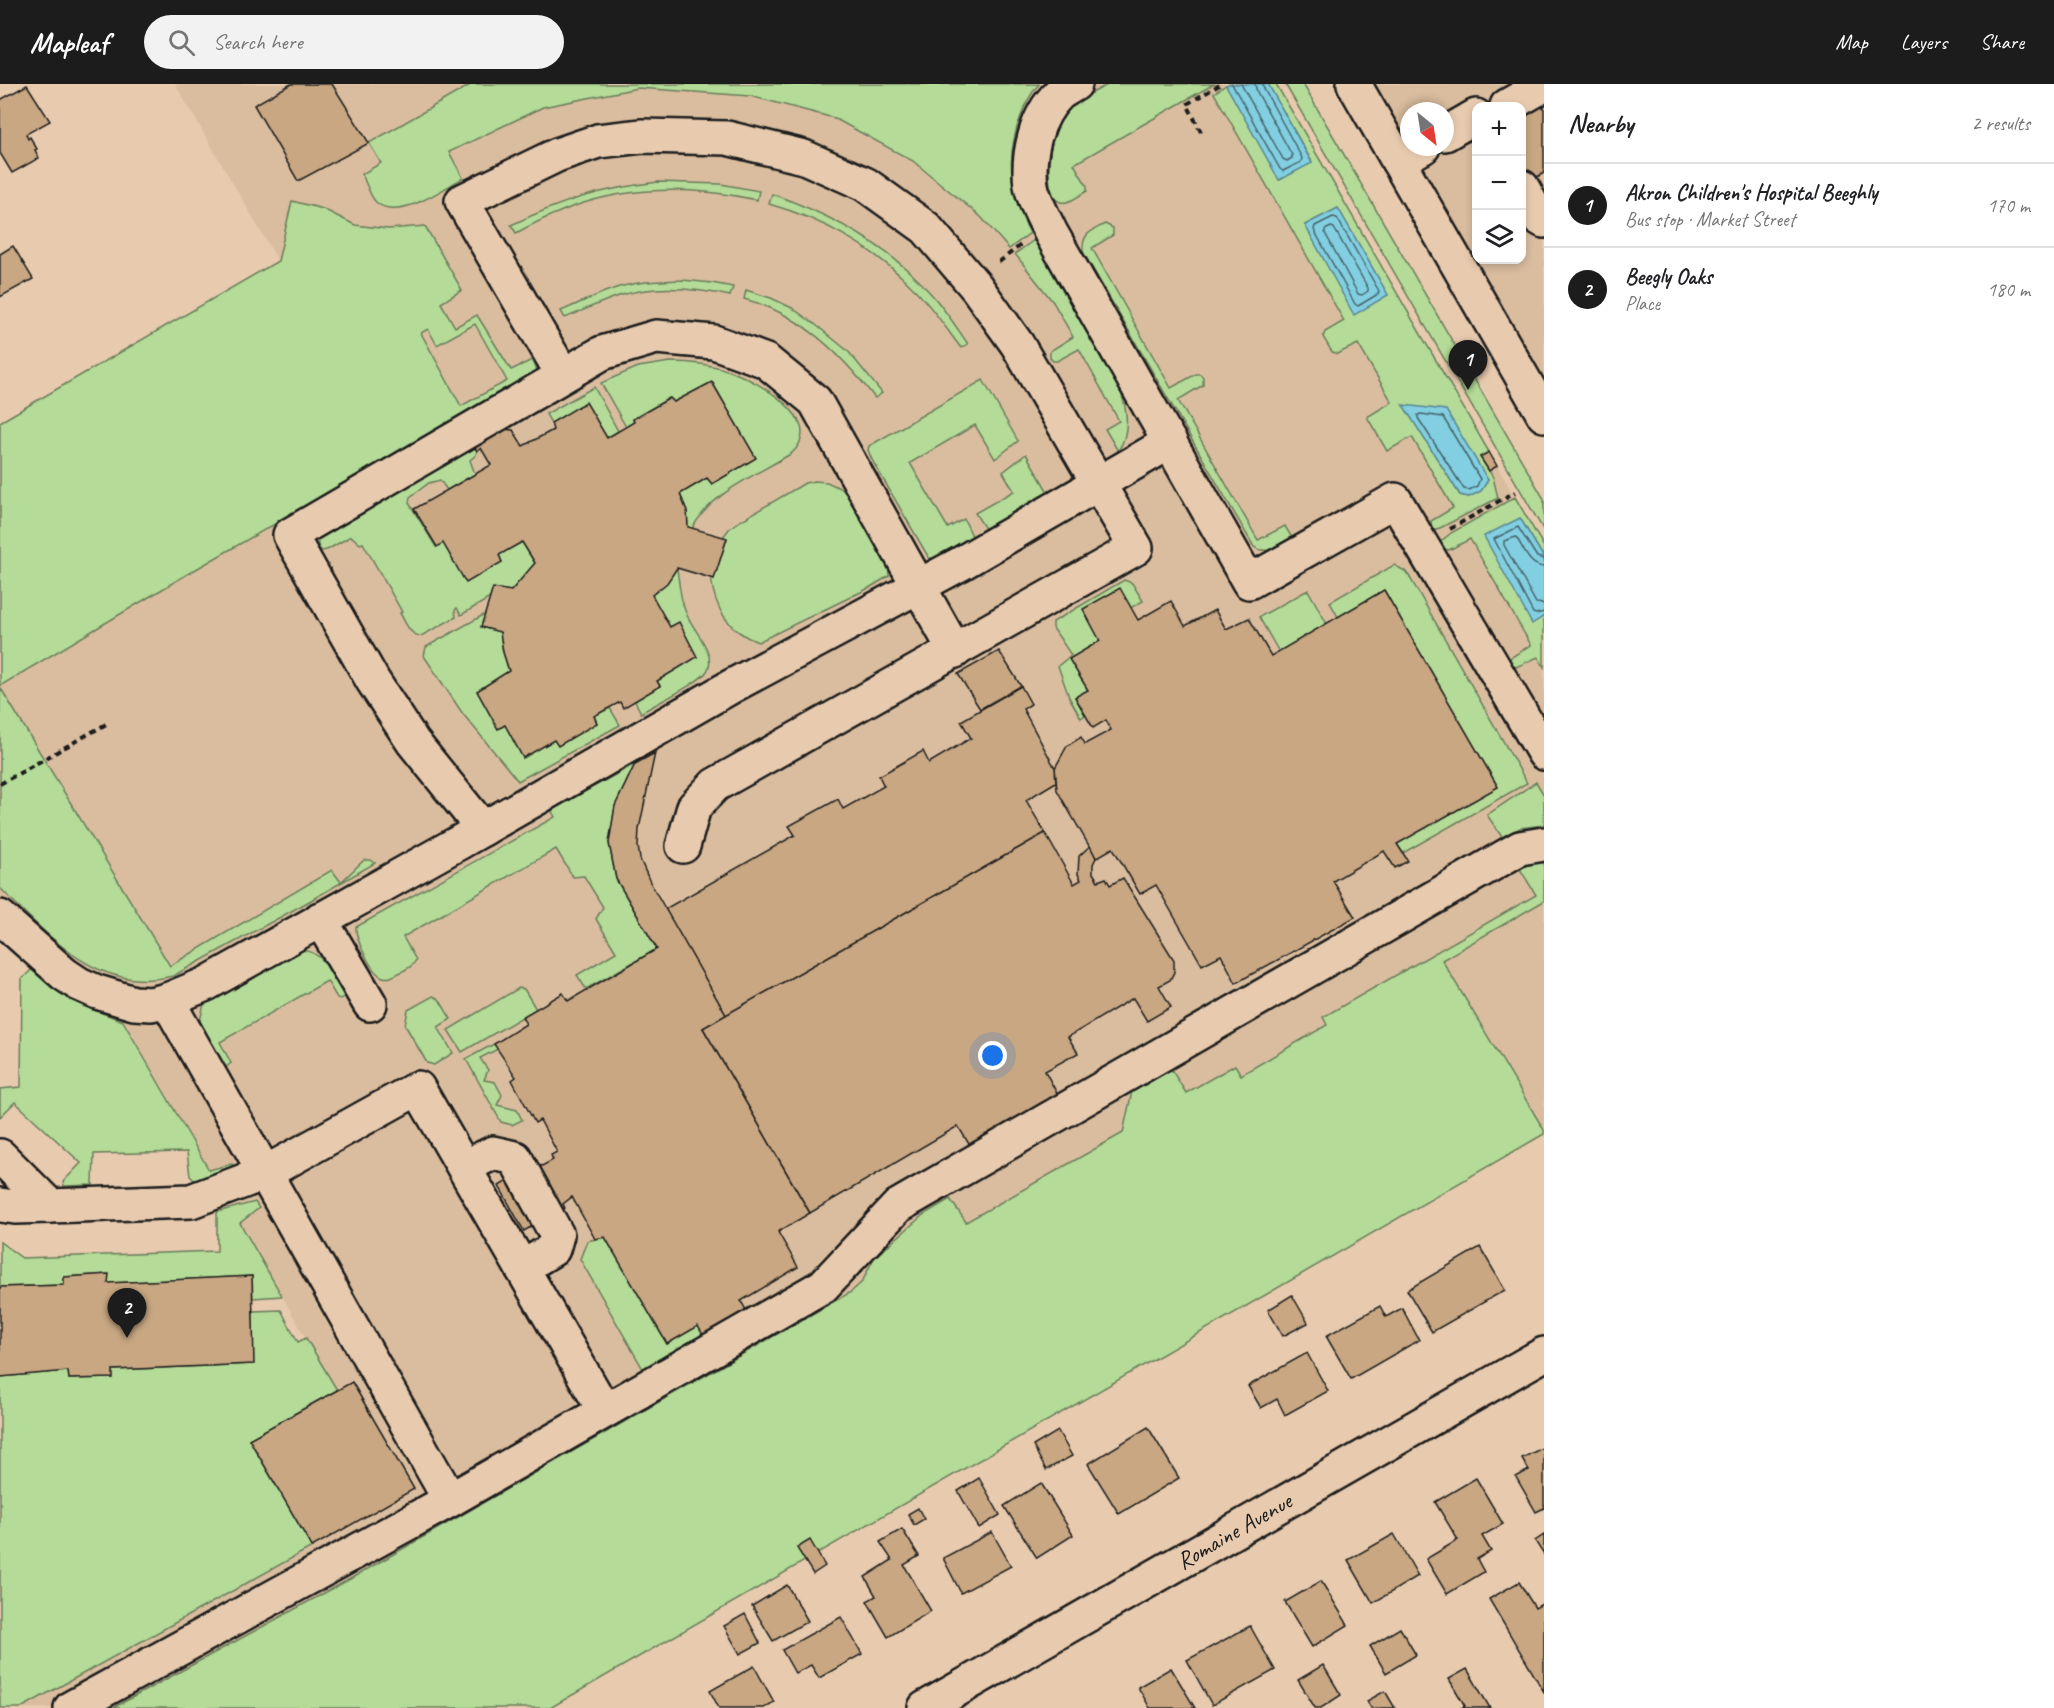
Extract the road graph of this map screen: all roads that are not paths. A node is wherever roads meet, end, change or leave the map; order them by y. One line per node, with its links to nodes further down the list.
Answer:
1 (1075, 84): 15 (street)
2 (1354, 84): 9 (street)
3 (1521, 84): 5 (street)
4 (1544, 85): 6 (street)
5 (1492, 102)
6 (1514, 102)
7 (1472, 118): 8 (street)
8 (1454, 129)
9 (1400, 140)
10 (1412, 156): 14 (street)
11 (1526, 196): 12 (street)
12 (1544, 221)
13 (563, 375): 16 (street); 17 (street); 20 (street)
14 (1544, 415)
15 (1170, 442): 16 (street); 19 (street)
16 (1099, 484): 17 (street); 18 (street)
17 (919, 587): 18 (street); 20 (street)
18 (955, 651): 22 (street)
19 (1544, 753)
20 (483, 829): 24 (street)
21 (1544, 844): 34 (street)
22 (683, 846)
23 (1, 919): 25 (street)
24 (320, 919): 25 (street); 26 (street)
25 (167, 1000): 29 (street)
26 (370, 1005)
27 (0, 1156): 31 (street)
28 (464, 1167): 29 (street); 32 (street); 32 (street)
29 (265, 1173): 31 (street); 35 (street)
30 (0, 1204): 31 (street)
31 (50, 1206)
32 (522, 1268): 34 (street)
33 (1544, 1354): 37 (street, Romaine Avenue)
34 (604, 1410): 35 (street)
35 (450, 1500): 36 (street)
36 (71, 1708)
37 (925, 1708)

